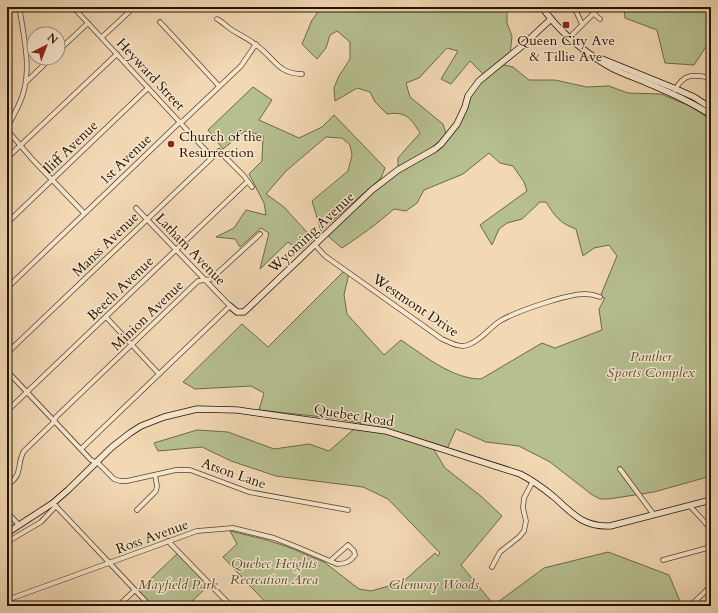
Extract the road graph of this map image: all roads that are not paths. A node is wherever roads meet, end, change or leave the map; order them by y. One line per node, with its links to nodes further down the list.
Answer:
1 (18, 7): 22 (street)
2 (73, 7): 12 (street, Heyward Street)
3 (542, 7): 9 (street)
4 (574, 7): 13 (street)
5 (600, 7): 7 (street)
6 (129, 12): 14 (street)
7 (594, 14): 10 (street); 13 (street)
8 (217, 19): 17 (street)
9 (551, 19): 15 (street); 41 (street, Wyoming Avenue)
10 (600, 20)
11 (160, 22): 23 (street)
12 (88, 23): 14 (street, Heyward Street); 16 (street)
13 (582, 24): 15 (street)
14 (102, 37): 18 (street, Heyward Street)
15 (569, 38): 25 (street)
16 (66, 44)
17 (256, 44): 20 (street); 23 (street, 1st Avenue)
18 (116, 54): 24 (street, Heyward Street); 30 (street)
19 (42, 66): 22 (street)
20 (302, 74)
21 (711, 78): 25 (street)
22 (25, 82): 29 (street)
23 (219, 86): 28 (street, 1st Avenue)
24 (148, 88): 28 (street, Heyward Street); 33 (street, Iliff Avenue)
25 (674, 92): 26 (street); 27 (street)
26 (711, 108)
27 (711, 115)
28 (180, 122): 31 (street, Heyward Street); 37 (street, 1st Avenue)
29 (7, 129): 30 (street)
30 (20, 145): 32 (street); 33 (street)
31 (212, 157): 34 (street, Manss Avenue); 38 (street, Manss Avenue)
32 (7, 158)
33 (52, 180): 37 (street); 39 (street, Iliff Avenue)
34 (247, 182): 35 (street); 42 (street, Beech Avenue)
35 (252, 187)
36 (136, 208): 38 (street, Latham Avenue)
37 (84, 213): 44 (street, 1st Avenue)
38 (147, 219): 42 (street, Latham Avenue); 49 (street, Manss Avenue)
39 (7, 223)
40 (260, 234): 43 (street, Minion Avenue)
41 (315, 245): 45 (street, Westmont Drive); 46 (street, Wyoming Avenue)
42 (176, 249): 43 (street, Latham Avenue); 47 (street, Beech Avenue)
43 (206, 281): 46 (street, Latham Avenue); 48 (street, Minion Avenue)
44 (7, 288)
45 (600, 297)
46 (230, 306): 51 (street)
47 (106, 316): 48 (street); 52 (street, Beech Avenue)
48 (132, 345): 51 (street); 54 (street, Minion Avenue)
49 (7, 353)
50 (7, 371): 52 (street)
51 (159, 374): 55 (street)
52 (27, 392): 53 (street, Beech Avenue); 54 (street)
53 (7, 411)
54 (54, 421): 55 (street); 60 (street, Minion Avenue)
55 (81, 449): 56 (street)
56 (96, 462): 58 (street, Atson Lane); 59 (street, Quebec Road); 62 (street, Quebec Road)
57 (620, 469): 67 (street)
58 (154, 474): 64 (street); 65 (street, Atson Lane)
59 (533, 481): 67 (street, Quebec Road); 77 (street)
60 (7, 485)
61 (711, 500): 63 (street, Quebec Road)
62 (54, 504): 68 (street, Quebec Road); 72 (street, Quebec Road); 76 (street)
63 (690, 506): 67 (street, Quebec Road); 69 (street)
64 (137, 510)
65 (348, 510)
66 (7, 512): 68 (street)
67 (654, 516)
68 (19, 525): 70 (street, Quebec Road)
69 (711, 529)
70 (7, 533)
71 (168, 541): 74 (street, Ross Avenue); 76 (street, Ross Avenue); 85 (street)
72 (7, 542)
73 (711, 547): 75 (street)
74 (330, 560): 74 (street, Ross Avenue)
75 (663, 560)
76 (110, 562): 79 (street); 82 (street, Ross Avenue)
77 (492, 567)
78 (711, 586): 80 (street)
79 (135, 590): 83 (street); 84 (street)
80 (706, 591): 81 (street); 86 (street)
81 (711, 597)
82 (7, 600)
83 (118, 606)
84 (150, 606)
85 (231, 606)
86 (690, 606)

